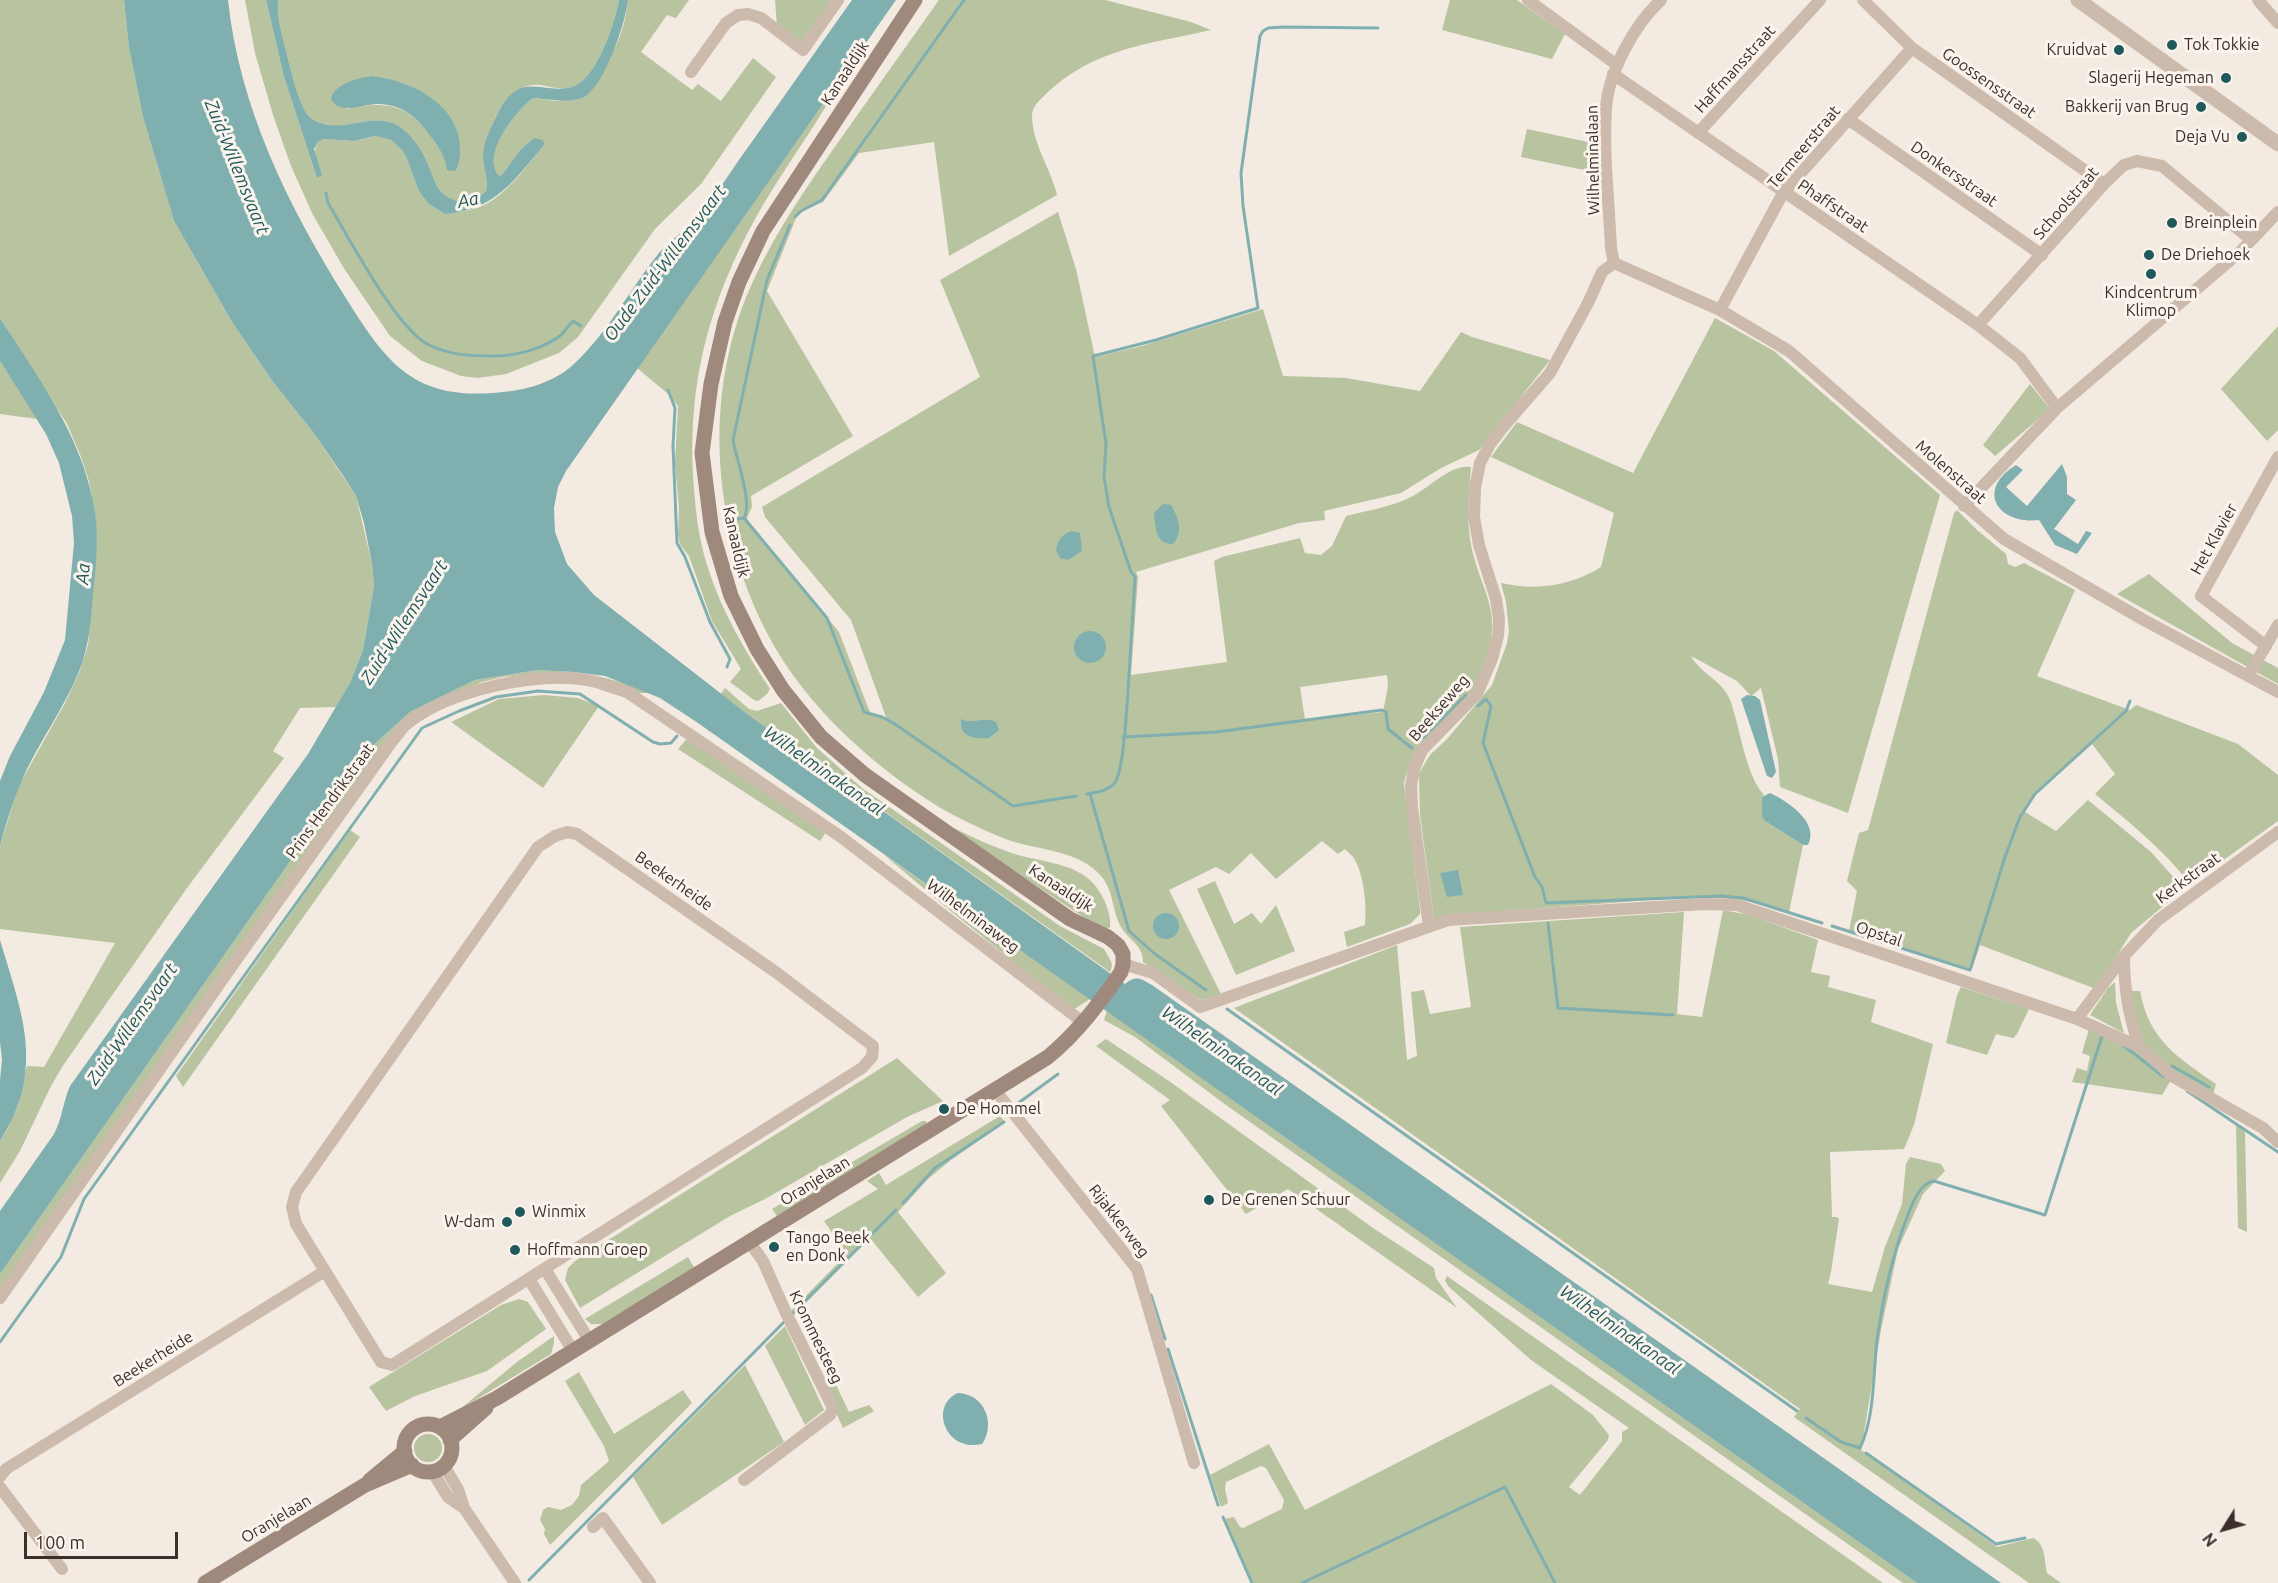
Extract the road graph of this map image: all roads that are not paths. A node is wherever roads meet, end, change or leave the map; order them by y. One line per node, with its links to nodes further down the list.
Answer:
1 (838, 0): 12 (street)
2 (915, 0): 36 (main road, Kanaaldijk)
3 (1528, 0): 11 (street, Phaffstraat)
4 (1661, 0): 11 (street, Wilhelminalaan)
5 (1820, 0): 14 (street, Haffmansstraat)
6 (1863, 0): 10 (street, Goossensstraat)
7 (2078, 0): 15 (street)
8 (2258, 0): 9 (street)
9 (2278, 23)
10 (1912, 48): 13 (street, Termeerstraat); 16 (street, Goossensstraat)
11 (1615, 69): 14 (street, Phaffstraat); 22 (street, Wilhelminalaan)
12 (691, 72)
13 (1848, 119): 17 (street, Termeerstraat); 21 (street, Donkersstraat)
14 (1698, 134): 17 (street, Phaffstraat)
15 (2278, 144)
16 (2104, 184): 20 (street, Schoolstraat); 21 (street, Schoolstraat)
17 (1784, 193): 23 (street, Termeerstraat); 24 (street, Phaffstraat)
18 (2278, 202): 20 (street)
19 (2278, 212): 20 (street)
20 (2251, 240): 25 (street)
21 (2042, 255): 24 (street, Schoolstraat)
22 (1614, 263): 23 (street, Molenstraat); 34 (street, Beekseweg)
23 (1720, 310): 27 (street, Molenstraat)
24 (1978, 325): 25 (street, Phaffstraat)
25 (2057, 408): 27 (street)
26 (2278, 457): 29 (street, Het Klavier)
27 (1964, 506): 30 (street, Molenstraat)
28 (2278, 625): 29 (street)
29 (2266, 646): 30 (street)
30 (2248, 676): 31 (street, Molenstraat)
31 (2278, 692)
32 (2278, 832): 35 (street, Kerkstraat)
33 (841, 837): 38 (street, Wilhelminaweg); 46 (street, Prins Hendrikstraat)
34 (1429, 926): 36 (street); 37 (street, Opstal)
35 (2124, 956): 37 (street, Kerkstraat); 39 (street)
36 (1122, 968): 38 (main road, Oranjelaan)
37 (2077, 1019): 39 (street, Opstal)
38 (1084, 1023): 40 (main road, Oranjelaan)
39 (2140, 1047): 41 (street, Opstal)
40 (995, 1090): 42 (main road, Oranjelaan); 53 (street, Rijakkerweg)
41 (2278, 1142)
42 (750, 1243): 47 (main road, Oranjelaan); 57 (street, Krommesteeg)
43 (545, 1269): 44 (street, Beekerheide); 45 (street, Beekerheide); 47 (street)
44 (325, 1271): 45 (street, Beekerheide); 56 (street, Beekerheide)
45 (529, 1279): 48 (street)
46 (0, 1298)
47 (589, 1340): 48 (main road, Oranjelaan)
48 (573, 1351): 49 (main road, Oranjelaan)
49 (497, 1398): 50 (main road, Oranjelaan); 51 (main road, Oranjelaan)
50 (440, 1427): 51 (main road); 52 (main road)
51 (450, 1440): 55 (main road)
52 (405, 1451): 54 (main road); 58 (main road, Oranjelaan)
53 (1194, 1463)
54 (412, 1465): 55 (main road); 58 (main road, Oranjelaan)
55 (438, 1468): 63 (street)
56 (0, 1477)
57 (744, 1480)
58 (365, 1485): 62 (main road, Oranjelaan)
59 (0, 1487): 61 (street)
60 (593, 1527): 64 (street)
61 (62, 1569)
62 (205, 1583)
63 (514, 1583)
64 (650, 1583)

